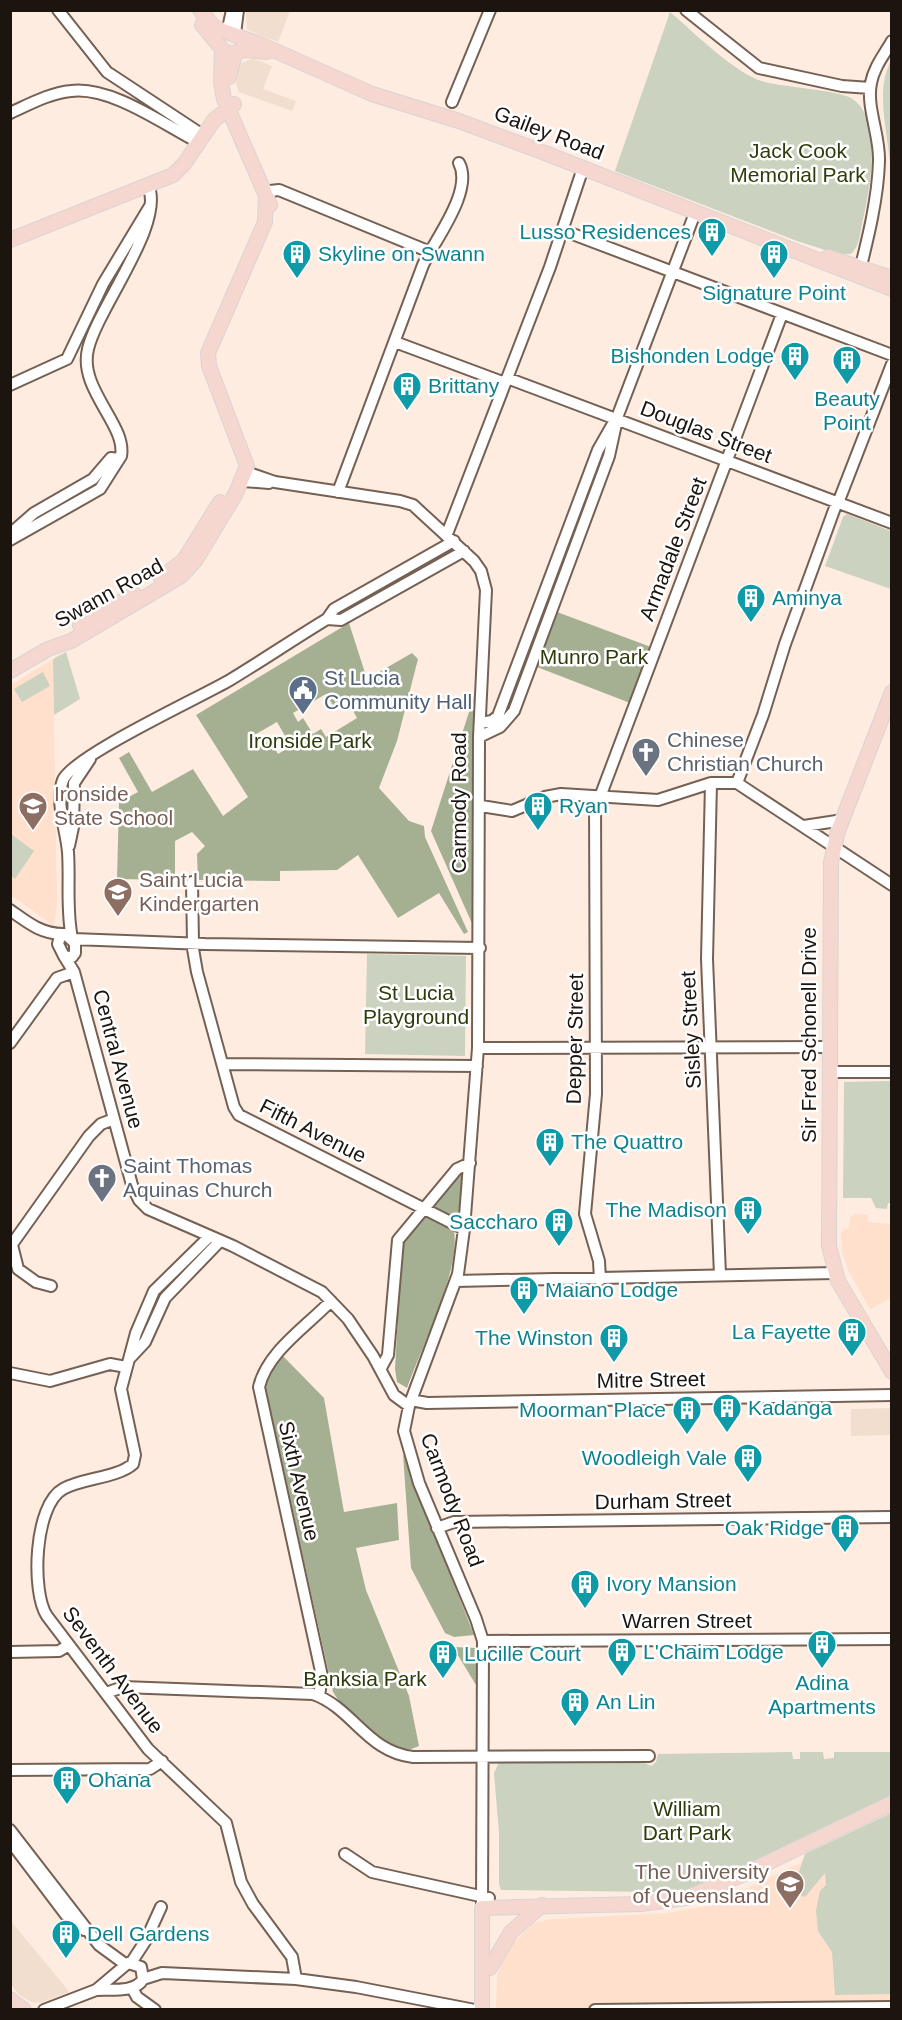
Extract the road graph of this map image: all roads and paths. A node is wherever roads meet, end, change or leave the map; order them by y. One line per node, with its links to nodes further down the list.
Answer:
1 (58, 10): 16 (street)
2 (194, 10): 10 (main road)
3 (200, 10): 8 (main road)
4 (231, 10): 8 (street)
5 (238, 10): 8 (street)
6 (490, 10): 13 (street)
7 (686, 10): 12 (street)
8 (231, 34): 10 (main road); 10 (main road); 11 (main road, Gailey Road)
9 (891, 41): 12 (street)
10 (229, 52): 11 (main road, Gailey Road); 14 (main road)
11 (275, 53): 18 (main road, Gailey Road)
12 (870, 88): 27 (street)
13 (452, 102)
14 (231, 108): 16 (main road); 20 (main road)
15 (10, 113): 16 (street)
16 (198, 137): 19 (main road)
17 (459, 164): 25 (street)
18 (583, 168): 22 (main road, Gailey Road); 23 (street)
19 (148, 185): 21 (street); 24 (main road)
20 (266, 197): 25 (street); 39 (main road)
21 (153, 202): 35 (street); 37 (street)
22 (695, 213): 26 (street); 27 (main road, Gailey Road)
23 (562, 230): 26 (street); 34 (street)
24 (10, 240)
25 (430, 252): 31 (street)
26 (672, 272): 30 (street); 36 (street)
27 (860, 272): 28 (main road, Gailey Road); 29 (main road, Gailey Road)
28 (891, 278)
29 (891, 289)
30 (782, 314): 32 (street); 38 (street, Armadale Street)
31 (394, 342): 34 (street, Douglas Street); 40 (street)
32 (891, 355)
33 (891, 364): 41 (street)
34 (506, 380): 36 (street, Douglas Street); 44 (street)
35 (10, 385)
36 (617, 418): 38 (street, Douglas Street); 51 (street); 53 (street)
37 (119, 459): 43 (street); 45 (street)
38 (727, 461): 41 (street, Douglas Street); 56 (street, Armadale Street)
39 (242, 475): 40 (street, Carmody Road); 48 (main road, Swann Road)
40 (338, 492): 44 (street, Carmody Road)
41 (837, 503): 42 (street, Douglas Street); 55 (street)
42 (891, 523)
43 (10, 534)
44 (451, 538): 46 (street, Carmody Road); 47 (street)
45 (10, 540)
46 (464, 551): 47 (street); 50 (street, Carmody Road)
47 (327, 619): 65 (street)
48 (10, 671)
49 (891, 692): 58 (main road, Sir Fred Schonell Drive)
50 (482, 696): 51 (street); 52 (street, Carmody Road)
51 (503, 702): 52 (street)
52 (480, 723): 53 (street, Carmody Road)
53 (479, 737): 57 (street, Carmody Road)
54 (711, 783): 55 (street); 56 (street); 72 (street, Sisley Street)
55 (737, 783): 59 (street)
56 (597, 797): 57 (street); 75 (street, Depper Street)
57 (481, 806): 68 (street, Carmody Road)
58 (843, 820): 59 (street); 60 (main road, Sir Fred Schonell Drive)
59 (804, 826): 60 (street)
60 (835, 846): 62 (street); 73 (main road, Sir Fred Schonell Drive)
61 (192, 882): 67 (street, Fifth Avenue)
62 (891, 885)
63 (10, 910): 64 (street)
64 (35, 928): 65 (street); 69 (street)
65 (68, 936): 66 (street); 69 (street, Central Avenue); 69 (street, Central Avenue)
66 (100, 942): 67 (street); 69 (street)
67 (193, 943): 68 (street); 76 (street, Fifth Avenue)
68 (480, 948): 74 (street, Carmody Road)
69 (68, 952): 70 (street, Central Avenue)
70 (74, 972): 71 (street); 80 (street, Central Avenue)
71 (10, 1043)
72 (712, 1047): 73 (street); 75 (street); 88 (street, Sisley Street)
73 (831, 1047): 78 (main road, Sir Fred Schonell Drive)
74 (478, 1048): 75 (street); 77 (street, Carmody Road)
75 (595, 1048): 89 (street, Depper Street)
76 (223, 1064): 77 (street); 82 (street, Fifth Avenue)
77 (477, 1066): 81 (street, Carmody Road)
78 (831, 1072): 79 (street); 87 (main road, Sir Fred Schonell Drive)
79 (891, 1072)
80 (114, 1119): 84 (street, Central Avenue); 85 (street)
81 (470, 1162): 82 (street); 83 (street, Carmody Road)
82 (424, 1210): 83 (street, Fifth Avenue); 94 (street)
83 (464, 1229): 90 (street, Carmody Road)
84 (215, 1239): 92 (street, Central Avenue); 93 (street, Seventh Avenue)
85 (11, 1246): 86 (street)
86 (14, 1268): 91 (street)
87 (835, 1273): 88 (street); 95 (main road, Sir Fred Schonell Drive)
88 (720, 1275): 89 (street)
89 (600, 1280): 90 (street)
90 (456, 1281): 98 (street, Carmody Road)
91 (51, 1286)
92 (331, 1301): 94 (street, Central Avenue); 106 (street, Sixth Avenue)
93 (128, 1363): 96 (street); 103 (street, Seventh Avenue)
94 (381, 1368): 98 (street, Central Avenue)
95 (891, 1372)
96 (10, 1373)
97 (891, 1395): 98 (street, Mitre Street)
98 (410, 1403): 100 (street, Carmody Road)
99 (891, 1517): 100 (street, Durham Street)
100 (437, 1528): 102 (street, Carmody Road)
101 (891, 1639): 102 (street, Warren Street)
102 (483, 1641): 107 (street, Carmody Road)
103 (69, 1645): 104 (street); 105 (street, Seventh Avenue)
104 (10, 1652)
105 (105, 1693): 106 (street); 109 (street, Seventh Avenue)
106 (319, 1696): 107 (street)
107 (483, 1756): 108 (street); 115 (street, Carmody Road)
108 (649, 1756)
109 (162, 1761): 110 (street); 123 (street, Seventh Avenue)
110 (10, 1770)
111 (891, 1803): 116 (main road)
112 (10, 1830): 118 (street)
113 (10, 1841): 118 (street)
114 (345, 1854): 115 (street)
115 (486, 1903): 116 (main road); 120 (main road, Carmody Road); 133 (main road, Carmody Road)
116 (542, 1905): 120 (main road)
117 (161, 1907): 122 (street)
118 (90, 1934): 119 (street)
119 (99, 1945): 121 (street); 122 (street)
120 (490, 1968): 134 (main road, Carmody Road)
121 (117, 1974): 122 (street); 122 (street); 124 (street)
122 (135, 1975): 123 (street); 124 (street); 131 (street)
123 (296, 1979): 132 (street)
124 (96, 1990): 126 (street)
125 (10, 1998): 129 (main road)
126 (60, 2007): 130 (street)
127 (891, 2007): 128 (street)
128 (662, 2009): 135 (street)
129 (24, 2010)
130 (44, 2010)
131 (155, 2010)
132 (475, 2010)
133 (482, 2010)
134 (490, 2010)
135 (595, 2010)

